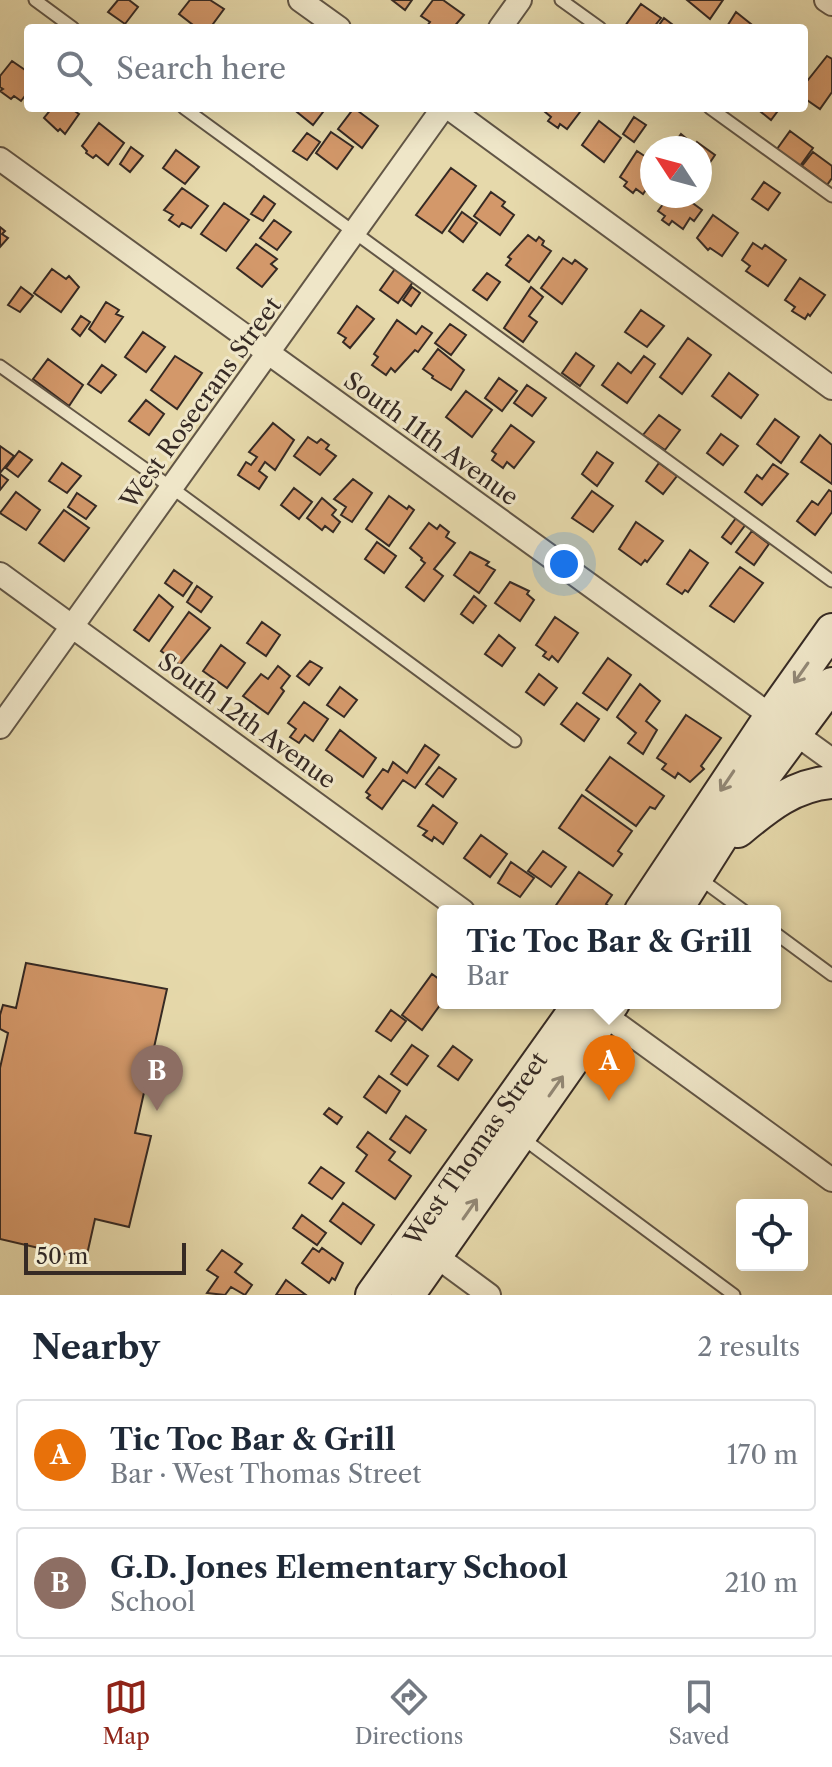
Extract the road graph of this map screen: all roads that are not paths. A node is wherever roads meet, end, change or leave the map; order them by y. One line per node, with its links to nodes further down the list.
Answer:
1 (35, 0): 7 (lane)
2 (300, 0): 8 (street)
3 (520, 0): 9 (street)
4 (561, 0): 10 (lane)
5 (826, 0): 6 (street)
6 (832, 4)
7 (68, 24)
8 (333, 24)
9 (503, 24)
10 (594, 24)
11 (190, 112): 17 (lane)
12 (440, 112): 17 (street, West Rosecrans Street)
13 (454, 112): 20 (street)
14 (716, 112): 16 (lane)
15 (0, 159): 18 (street, South 11th Avenue)
16 (832, 196)
17 (355, 232): 18 (street, West Rosecrans Street); 23 (lane)
18 (268, 354): 21 (street, West Rosecrans Street); 27 (street, South 11th Avenue)
19 (0, 366): 21 (lane)
20 (832, 388)
21 (172, 488): 24 (street, West Rosecrans Street); 29 (lane)
22 (0, 574): 24 (street, South 12th Avenue)
23 (832, 581)
24 (73, 627): 28 (street, West Rosecrans Street); 33 (street, South 12th Avenue)
25 (832, 630): 27 (main road, one-way to 27)
26 (832, 684): 27 (main road)
27 (783, 725): 30 (street, South 11th Avenue); 32 (main road); 34 (main road, one-way to 34)
28 (0, 727)
29 (515, 741)
30 (832, 760)
31 (832, 782): 32 (main road)
32 (702, 867): 35 (main road); 36 (lane)
33 (455, 905)
34 (646, 905)
35 (679, 905)
36 (738, 905)
37 (781, 937): 38 (lane)
38 (832, 975)
39 (594, 1009): 42 (main road, West Thomas Street, one-way to 39)
40 (594, 1009): 45 (main road, West Thomas Street)
41 (600, 1009): 43 (street)
42 (521, 1136): 44 (main road, West Thomas Street, one-way to 42); 48 (lane)
43 (832, 1180)
44 (436, 1256): 46 (main road, West Thomas Street); 47 (street)
45 (372, 1295)
46 (408, 1295)
47 (489, 1295)
48 (734, 1295)

